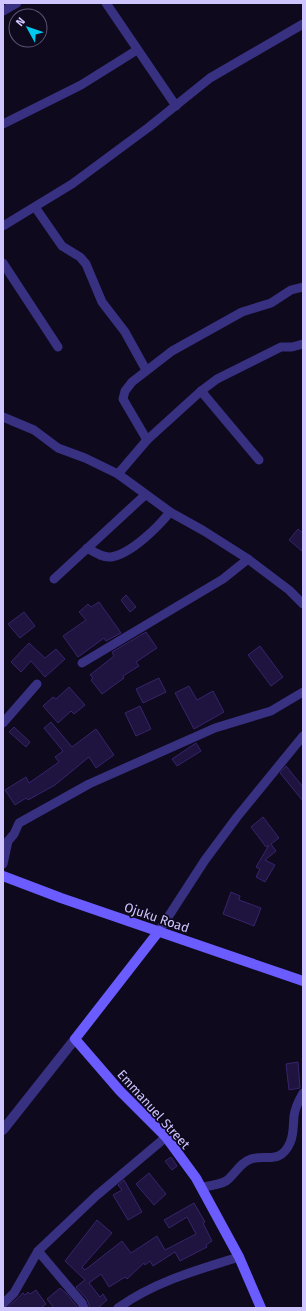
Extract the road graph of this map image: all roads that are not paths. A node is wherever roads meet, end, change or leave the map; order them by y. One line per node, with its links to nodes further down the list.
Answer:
1 (17, 3): 3 (street)
2 (111, 4): 5 (street)
3 (3, 11)
4 (303, 24): 6 (street)
5 (137, 50): 6 (street); 7 (street)
6 (176, 106): 8 (street)
7 (3, 124)
8 (35, 207): 9 (street); 14 (street)
9 (3, 226)
10 (3, 264): 13 (street)
11 (303, 287): 14 (street)
12 (303, 344): 15 (street)
13 (58, 347)
14 (146, 370): 17 (street)
15 (202, 391): 17 (street); 18 (street)
16 (3, 417): 19 (street)
17 (147, 440): 19 (street)
18 (259, 460)
19 (118, 474): 20 (street)
20 (145, 495): 21 (street); 22 (street)
21 (170, 512): 22 (street); 23 (street)
22 (87, 548): 24 (street)
23 (248, 559): 25 (street); 26 (street)
24 (54, 579)
25 (303, 604)
26 (82, 663)
27 (37, 684): 29 (street)
28 (303, 692): 31 (street)
29 (3, 724)
30 (303, 736): 34 (street)
31 (6, 842): 32 (street)
32 (3, 864)
33 (3, 876): 34 (main road, Ojuku Road)
34 (159, 931): 35 (main road, Ojuku Road); 36 (main road)
35 (303, 981)
36 (75, 1039): 38 (street); 39 (main road, Emmanuel Street)
37 (303, 1093): 40 (street)
38 (3, 1130)
39 (166, 1137): 40 (main road, Emmanuel Street); 41 (street)
40 (202, 1187): 42 (main road, Emmanuel Street)
41 (38, 1251): 43 (street); 44 (street)
42 (238, 1257): 45 (street); 46 (main road, Emmanuel Street)
43 (3, 1304)
44 (84, 1308)
45 (118, 1308)
46 (261, 1308)

